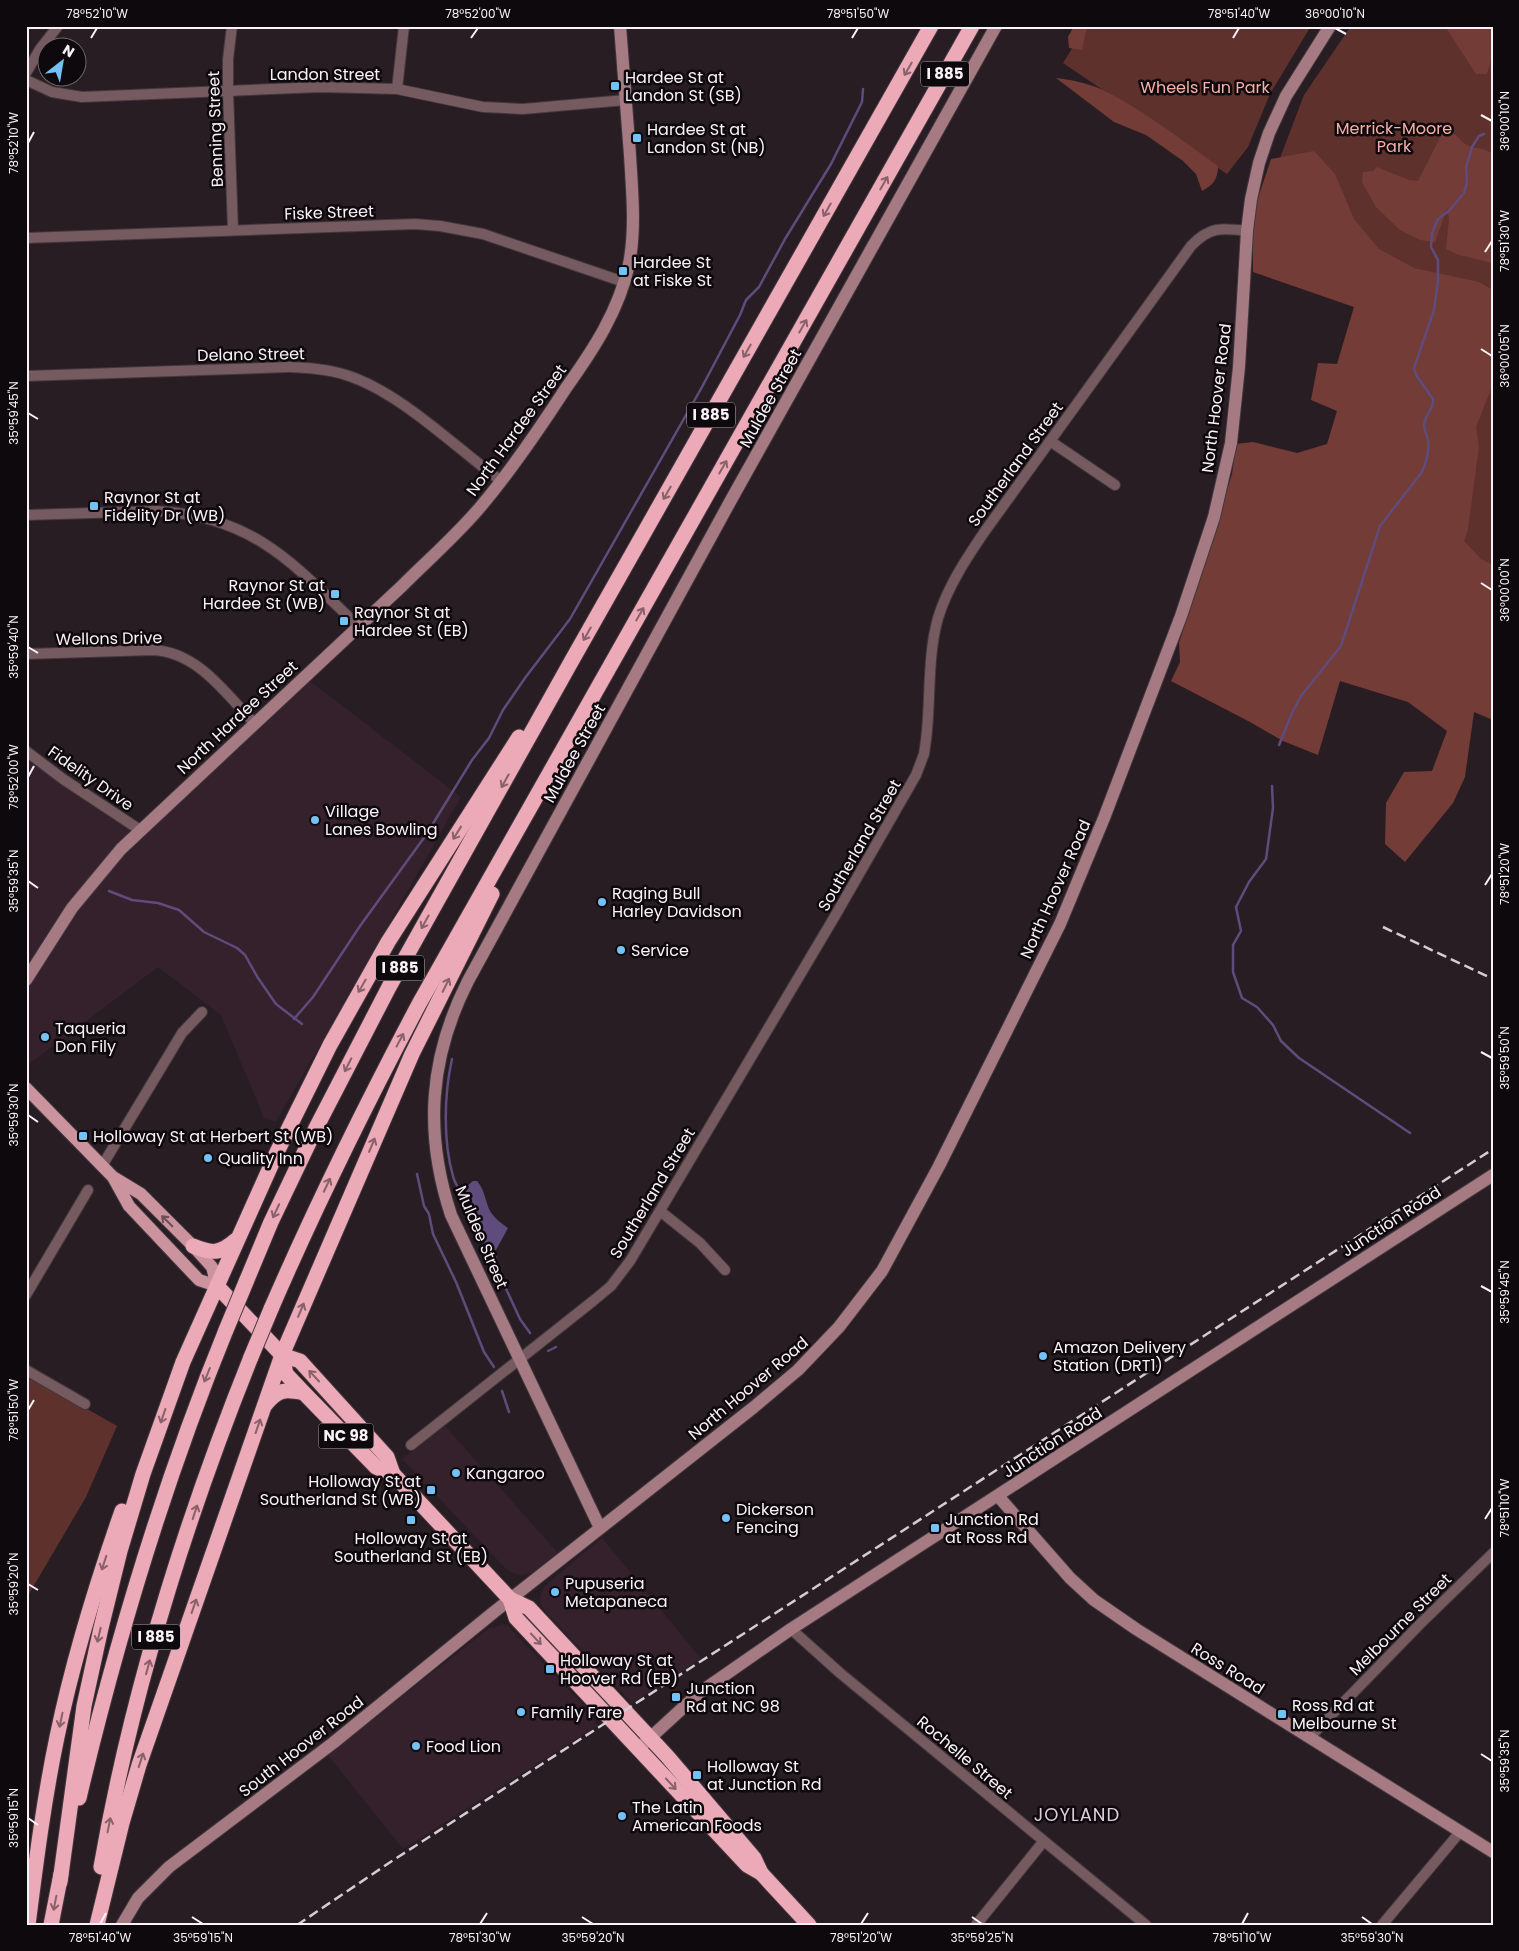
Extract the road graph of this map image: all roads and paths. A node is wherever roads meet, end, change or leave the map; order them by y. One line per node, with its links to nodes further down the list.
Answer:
1 (58, 26): 9 (street)
2 (232, 26): 12 (street, Benning Street)
3 (404, 26): 11 (street)
4 (620, 26): 13 (street, North Hardee Street)
5 (931, 26): 25 (highway, I 885, one-way to 25)
6 (972, 26): 29 (highway, I 885, one-way to 6)
7 (996, 26): 44 (street, Muldee Street)
8 (1330, 26): 15 (street, North Hoover Road)
9 (26, 73)
10 (26, 80): 12 (street, Landon Street)
11 (396, 89): 12 (street, Landon Street); 13 (street, Landon Street)
12 (228, 92): 14 (street, Benning Street)
13 (626, 100): 17 (street, North Hardee Street)
14 (233, 230): 16 (street, Fiske Street); 17 (street, Fiske Street)
15 (1247, 231): 19 (street, Southerland Street); 53 (street, North Hoover Road)
16 (26, 238)
17 (624, 282): 20 (street, North Hardee Street)
18 (26, 376): 20 (street, Delano Street)
19 (1050, 441): 21 (street); 37 (street, Southerland Street)
20 (501, 481): 23 (street, North Hardee Street)
21 (1115, 485)
22 (26, 515): 23 (street)
23 (358, 626): 26 (street, North Hardee Street)
24 (26, 654): 26 (street, Wellons Drive)
25 (571, 662): 38 (highway, one-way to 38); 64 (highway, I 885, one-way to 64, bridge)
26 (255, 724): 28 (street, North Hardee Street)
27 (26, 751): 28 (street, Fidelity Drive)
28 (140, 830): 30 (street, North Hardee Street)
29 (512, 839): 43 (highway, one-way to 29); 67 (highway, I 885, one-way to 29, bridge)
30 (26, 980)
31 (202, 1012): 33 (street)
32 (26, 1088): 33 (main road)
33 (102, 1166): 35 (main road)
34 (1493, 1175): 52 (street, Junction Road)
35 (113, 1177): 39 (main road, one-way to 35); 41 (main road)
36 (88, 1190): 42 (street)
37 (660, 1211): 40 (street); 44 (street, Southerland Street)
38 (237, 1239): 39 (highway); 41 (highway)
39 (193, 1246): 41 (main road)
40 (725, 1270)
41 (217, 1286): 43 (highway); 49 (highway, one-way to 49)
42 (26, 1295)
43 (282, 1355): 46 (highway, NC 98); 48 (highway); 51 (highway, NC 98, one-way to 43)
44 (520, 1360): 50 (street, Southerland Street); 53 (street, Muldee Street)
45 (26, 1370): 47 (street)
46 (304, 1393): 48 (highway); 51 (highway, NC 98)
47 (86, 1404)
48 (265, 1406): 68 (highway, one-way to 48)
49 (156, 1437): 64 (highway, one-way to 64); 65 (highway, one-way to 65)
50 (411, 1445)
51 (392, 1474): 55 (highway, NC 98)
52 (998, 1496): 56 (street, Junction Road); 58 (street, Ross Road)
53 (600, 1528): 55 (street, North Hoover Road)
54 (1492, 1555): 58 (street, Melbourne Street)
55 (510, 1600): 57 (highway, NC 98); 59 (highway, NC 98, one-way to 59); 69 (street, South Hoover Road)
56 (791, 1630): 57 (street, Junction Road); 61 (street, Rochelle Street)
57 (650, 1738): 59 (street, Junction Road); 63 (highway, NC 98)
58 (1309, 1738): 60 (street, Ross Road)
59 (638, 1749): 63 (highway, NC 98, one-way to 63)
60 (1460, 1832): 62 (street, Ross Road); 73 (street)
61 (1043, 1842): 71 (street); 72 (street, Rochelle Street)
62 (1493, 1852)
63 (761, 1873): 70 (highway, NC 98)
64 (60, 1882): 66 (highway, I 885, one-way to 66)
65 (28, 1925)
66 (51, 1925)
67 (91, 1925)
68 (96, 1925)
69 (122, 1925)
70 (810, 1925)
71 (976, 1925)
72 (1146, 1925)
73 (1382, 1925)

